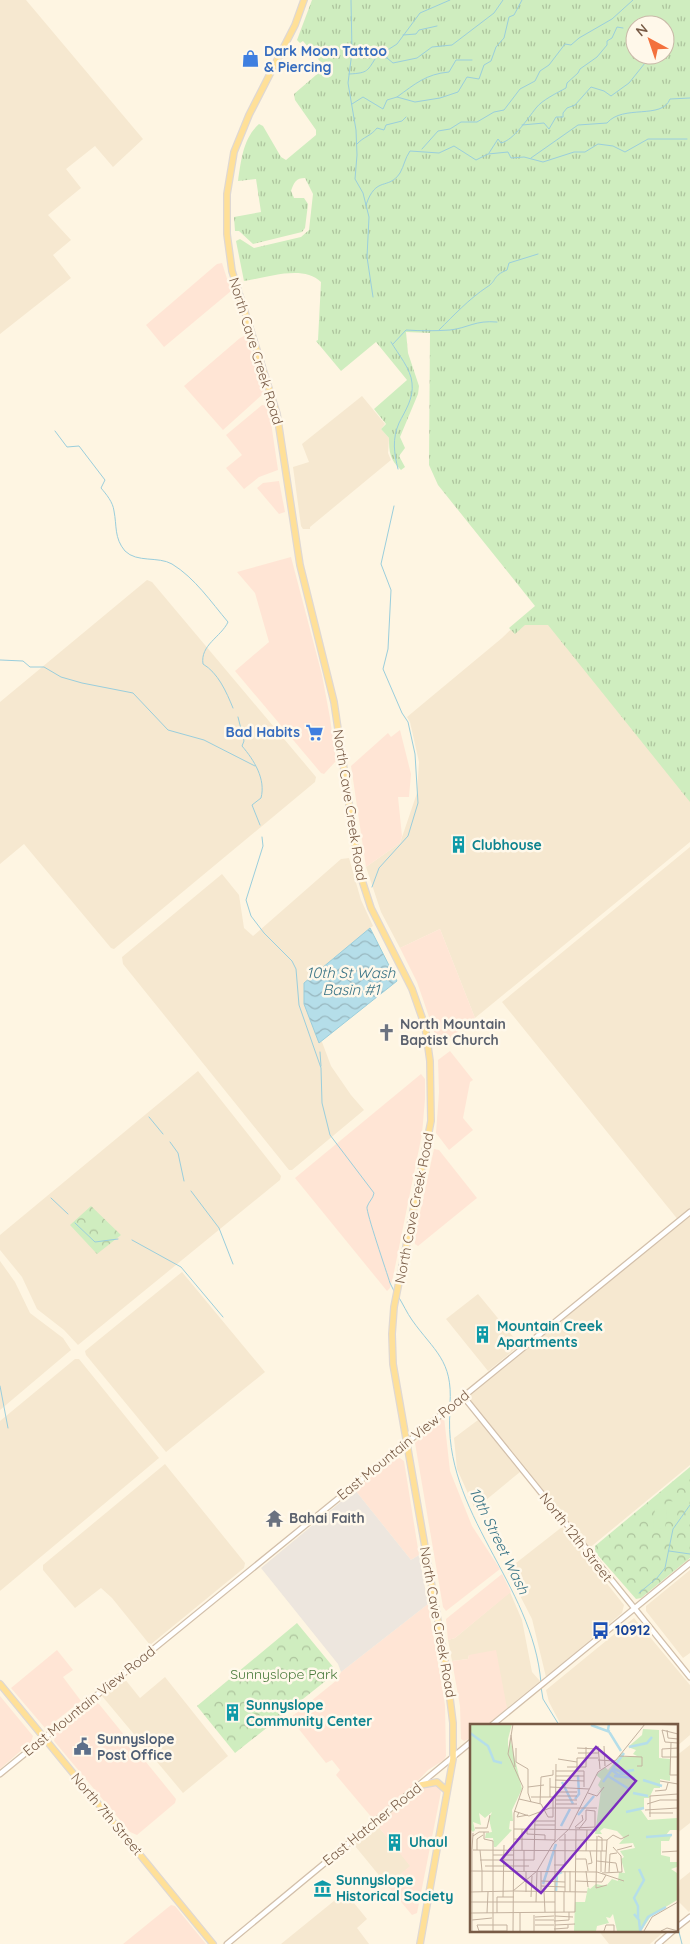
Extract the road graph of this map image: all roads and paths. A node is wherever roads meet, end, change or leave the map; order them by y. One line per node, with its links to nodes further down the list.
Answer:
1 (304, 0): 4 (main road, North Cave Creek Road)
2 (690, 1212): 3 (street, East Mountain View Road)
3 (463, 1396): 4 (street, East Mountain View Road); 6 (street, North 12th Street)
4 (407, 1441): 10 (street, East Mountain View Road); 12 (main road, North Cave Creek Road)
5 (690, 1563): 6 (street)
6 (634, 1609): 7 (street, North 12th Street); 9 (street)
7 (690, 1677)
8 (0, 1684): 10 (main road, North 7th Street)
9 (493, 1724)
10 (43, 1737): 13 (street, East Mountain View Road); 19 (main road, North 7th Street)
11 (470, 1743): 12 (street, East Hatcher Road)
12 (453, 1760): 14 (street, East Hatcher Road); 15 (main road, North Cave Creek Road)
13 (0, 1774)
14 (421, 1785): 15 (main road); 20 (street, East Hatcher Road)
15 (447, 1791): 21 (main road, North Cave Creek Road)
16 (690, 1917): 17 (street)
17 (678, 1927)
18 (672, 1932): 22 (street)
19 (213, 1944)
20 (227, 1944)
21 (420, 1944)
22 (658, 1944)

